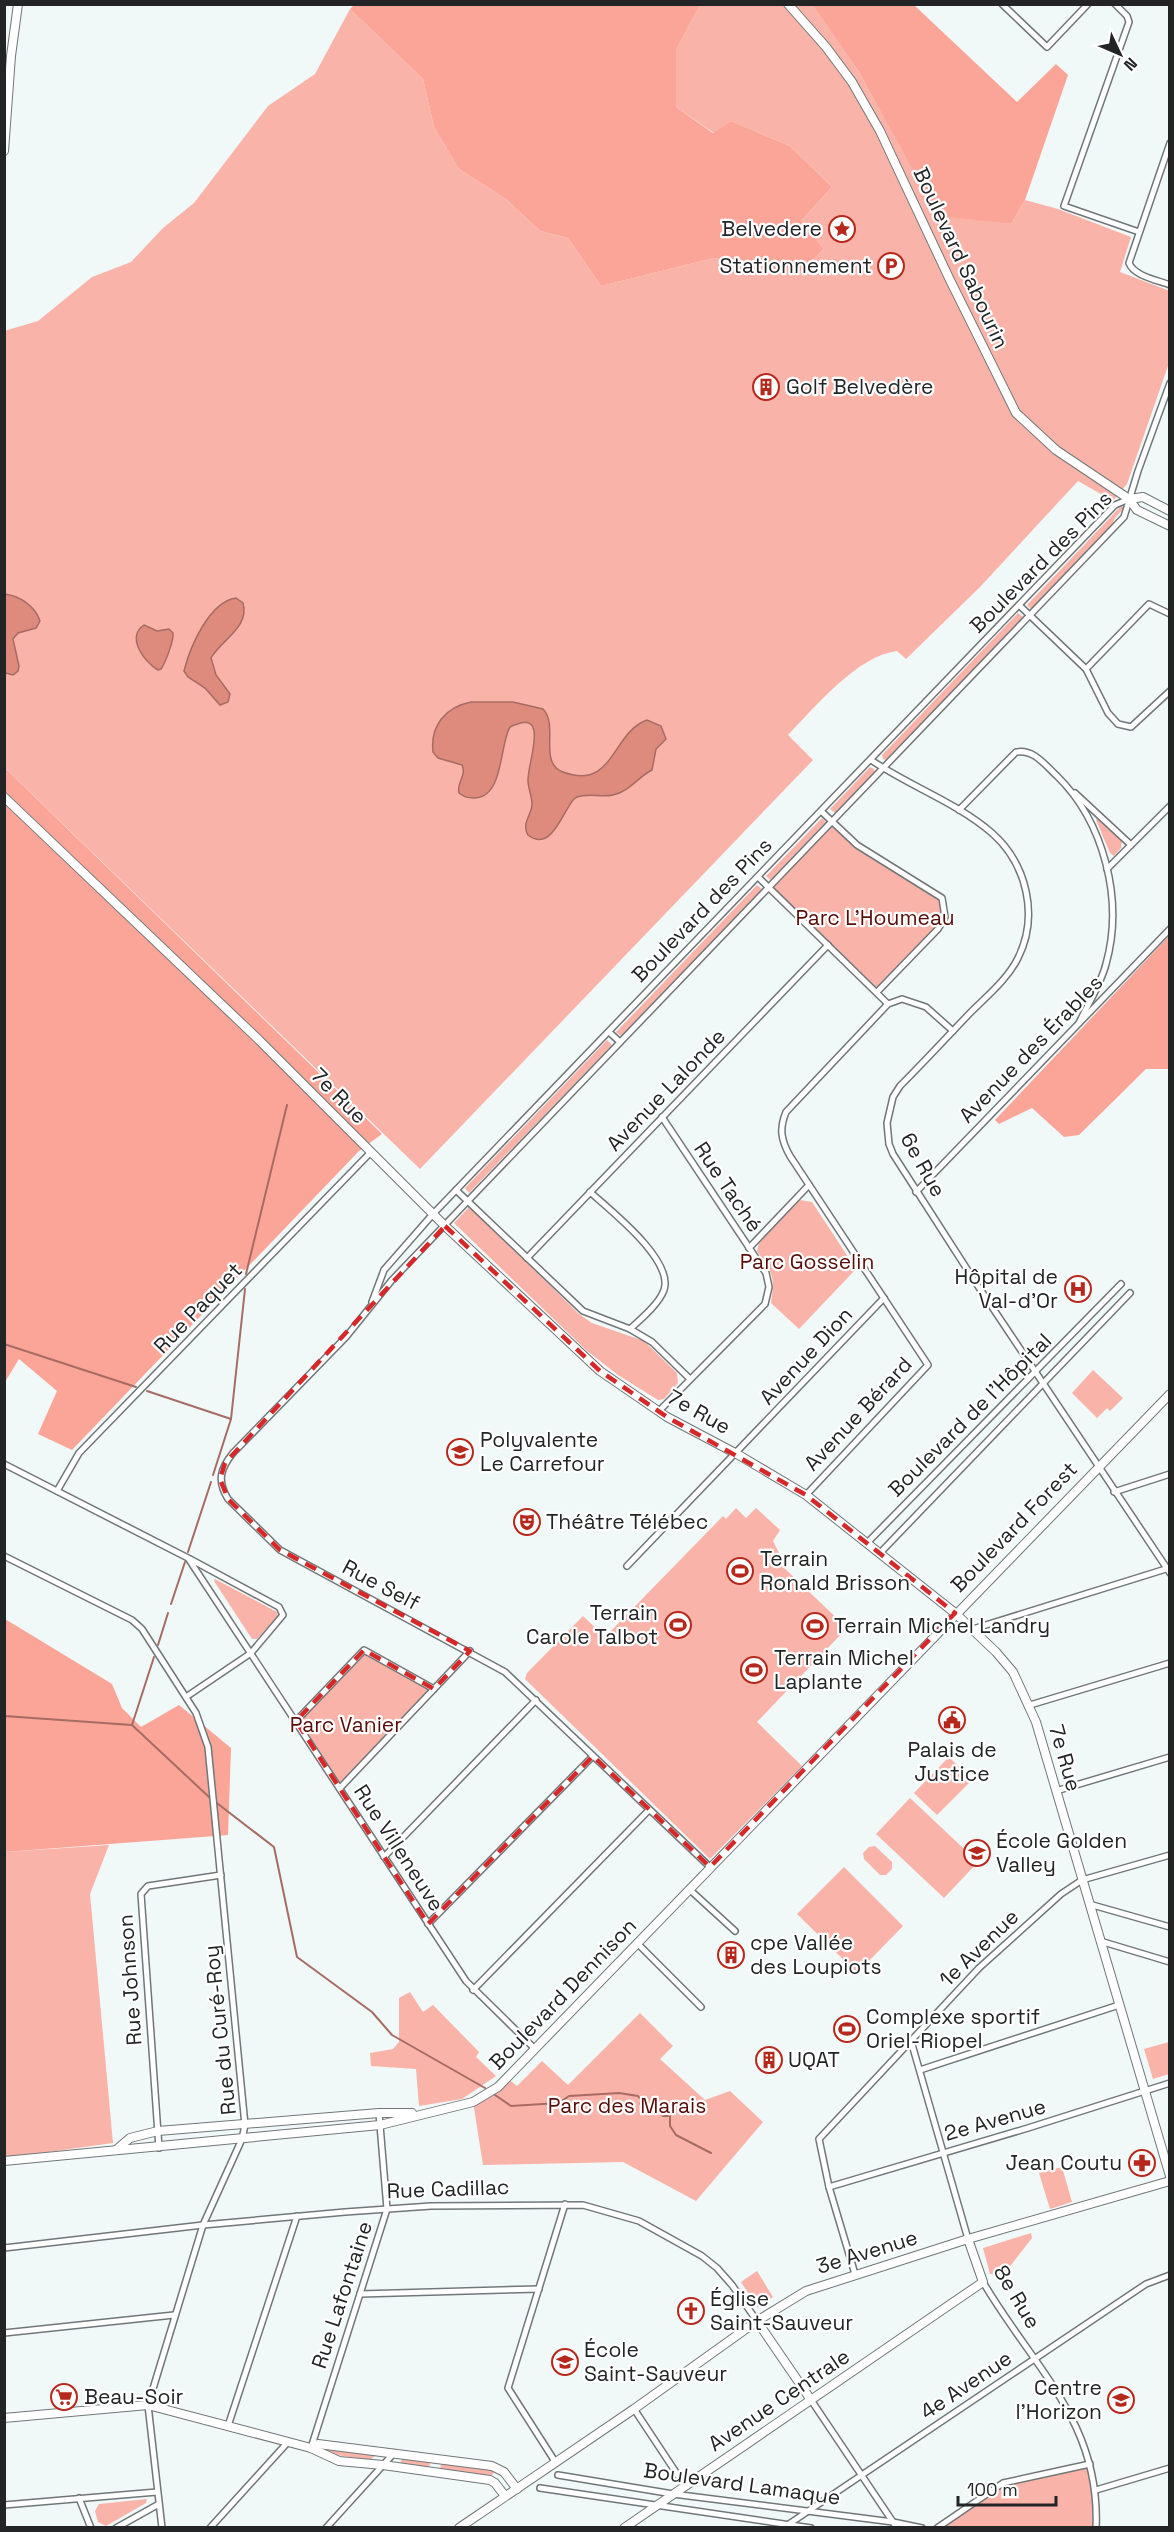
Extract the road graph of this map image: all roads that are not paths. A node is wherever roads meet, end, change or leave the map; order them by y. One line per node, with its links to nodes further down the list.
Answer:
1 (18, 4): 7 (street)
2 (788, 4): 11 (street, Boulevard Sabourin)
3 (1002, 4): 4 (street)
4 (1089, 4)
5 (1115, 4): 8 (street)
6 (1170, 143): 8 (street)
7 (4, 151)
8 (1139, 232): 9 (street)
9 (1170, 285)
10 (1170, 383): 11 (street)
11 (1129, 499): 12 (street, Boulevard Sabourin); 13 (street, Boulevard Sabourin); 14 (street, Boulevard des Pins); 16 (street, Boulevard des Pins)
12 (1170, 511)
13 (1170, 526)
14 (1019, 605): 16 (street); 19 (street, Boulevard des Pins)
15 (1170, 614): 17 (street)
16 (1030, 615): 17 (street); 20 (street, Boulevard des Pins)
17 (1086, 669): 18 (street)
18 (1170, 691)
19 (870, 760): 20 (street, 6e Rue); 25 (street, Boulevard des Pins)
20 (882, 768): 24 (street, 6e Rue); 26 (street, Boulevard des Pins)
21 (1068, 786): 24 (street); 27 (street); 28 (street)
22 (4, 797): 40 (street, 7e Rue)
23 (1170, 806): 27 (street)
24 (959, 810): 36 (street, 6e Rue)
25 (821, 811): 26 (street); 29 (street, Boulevard des Pins)
26 (832, 821): 30 (street, Boulevard des Pins); 33 (street)
27 (1131, 845): 28 (street)
28 (1107, 869): 35 (street)
29 (758, 876): 30 (street); 37 (street, Boulevard des Pins)
30 (769, 887): 32 (street); 38 (street, Boulevard des Pins)
31 (1170, 929): 35 (street, Avenue des Érables)
32 (828, 945): 33 (street); 39 (street, Avenue Lalonde)
33 (877, 992): 34 (street)
34 (888, 1004): 36 (street); 41 (street, Avenue Bérard)
35 (1080, 1023): 44 (street, Avenue des Érables)
36 (953, 1031): 44 (street, 6e Rue)
37 (609, 1032): 38 (street); 42 (street, Boulevard des Pins)
38 (620, 1042): 45 (street, Boulevard des Pins)
39 (662, 1117): 43 (street, Avenue Lalonde); 48 (street, Rue Taché)
40 (370, 1153): 46 (street, 7e Rue); 64 (street, Rue Paquet)
41 (809, 1185): 48 (street); 52 (street, Avenue Bérard)
42 (456, 1190): 45 (street); 46 (street, Boulevard des Pins)
43 (590, 1192): 49 (street, Avenue Lalonde); 54 (street)
44 (916, 1192): 55 (street, 6e Rue)
45 (469, 1201): 47 (street, Boulevard des Pins); 49 (street)
46 (433, 1214): 47 (street, 7e Rue); 53 (street, Rue Self)
47 (445, 1226): 53 (street, Rue Self); 59 (street, 7e Rue)
48 (749, 1248): 56 (street, Rue Taché)
49 (527, 1258): 54 (street)
50 (1121, 1284): 55 (street, Boulevard de l'Hôpital)
51 (1130, 1293): 57 (street, Boulevard de l'Hôpital)
52 (884, 1298): 60 (street, Avenue Dion); 66 (street, Avenue Bérard)
53 (371, 1304): 75 (street, Rue Self)
54 (630, 1329): 56 (street)
55 (1036, 1371): 57 (street, 6e Rue); 67 (street, Boulevard de l'Hôpital)
56 (690, 1379): 59 (street, Rue Taché)
57 (1044, 1383): 62 (street, 6e Rue); 68 (street, Boulevard de l'Hôpital)
58 (1170, 1394): 62 (street, Boulevard Forest)
59 (659, 1411): 60 (street, 7e Rue)
60 (737, 1454): 66 (street, 7e Rue); 71 (street, Avenue Dion)
61 (4, 1464): 64 (street, Rue Villeneuve)
62 (1098, 1467): 65 (street, 6e Rue); 73 (street, Boulevard Forest)
63 (1170, 1474): 65 (street)
64 (57, 1491): 70 (street, Rue Villeneuve)
65 (1114, 1492): 72 (street, 6e Rue)
66 (806, 1495): 67 (street, 7e Rue)
67 (867, 1543): 68 (street, 7e Rue)
68 (880, 1554): 73 (street, 7e Rue)
69 (4, 1556): 79 (street, Rue du Curé-Roy)
70 (188, 1558): 76 (street, Rue Villeneuve); 76 (street, Rue Villeneuve)
71 (627, 1566)
72 (1169, 1569): 74 (street)
73 (955, 1613): 74 (street, 7e Rue); 90 (street, Boulevard Forest)
74 (973, 1629): 81 (street, 7e Rue)
75 (470, 1651): 78 (street); 80 (street, Rue Self)
76 (251, 1653): 79 (street); 82 (street, Rue Villeneuve)
77 (1170, 1663): 81 (street)
78 (434, 1689): 82 (street); 85 (street)
79 (186, 1697): 91 (street, Rue du Curé-Roy)
80 (536, 1700): 83 (street, Rue Self); 89 (street)
81 (1030, 1705): 86 (street, 7e Rue)
82 (296, 1721): 85 (street, Rue Villeneuve)
83 (593, 1756): 87 (street, Rue Self); 95 (street)
84 (1170, 1757): 86 (street)
85 (340, 1788): 89 (street, Rue Villeneuve)
86 (1056, 1791): 92 (street, 7e Rue)
87 (649, 1810): 90 (street, Rue Self); 101 (street)
88 (1170, 1855): 92 (street, 1e Avenue)
89 (384, 1857): 95 (street, Rue Villeneuve)
90 (710, 1867): 93 (street, Boulevard Dennison)
91 (221, 1875): 111 (street, Rue du Curé-Roy); 113 (street, Rue Johnson)
92 (1082, 1880): 94 (street, 7e Rue); 104 (street, 1e Avenue)
93 (689, 1888): 97 (street); 99 (street, Boulevard Dennison)
94 (1089, 1904): 96 (street); 98 (street, 7e Rue)
95 (428, 1924): 101 (street, Rue Villeneuve)
96 (1170, 1927)
97 (735, 1931)
98 (1100, 1941): 100 (street); 102 (street, 7e Rue)
99 (637, 1943): 103 (street); 105 (street, Boulevard Dennison)
100 (1170, 1962)
101 (473, 1990): 105 (street, Rue Villeneuve)
102 (1119, 2005): 106 (street); 108 (street, 7e Rue)
103 (701, 2007)
104 (911, 2041): 106 (street, 8e Rue); 121 (street, 1e Avenue)
105 (535, 2049): 110 (street, Boulevard Dennison)
106 (920, 2070): 117 (street, 8e Rue)
107 (1170, 2083): 108 (street, 2e Avenue)
108 (1146, 2091): 117 (street, 2e Avenue); 119 (street, 7e Rue)
109 (379, 2113): 110 (street, Boulevard Dennison); 111 (street, Boulevard Dennison); 112 (street, Rue Lafontaine)
110 (423, 2113): 112 (street, Boulevard Dennison)
111 (245, 2125): 113 (street, Boulevard Dennison); 114 (street, Rue du Curé-Roy)
112 (380, 2126): 114 (street, Boulevard Dennison); 123 (street, Rue Lafontaine)
113 (158, 2131): 115 (street, Rue Johnson); 116 (street, Boulevard Dennison)
114 (242, 2139): 115 (street, Boulevard Dennison); 125 (street, Rue du Curé-Roy)
115 (159, 2148): 116 (street, Boulevard Dennison)
116 (116, 2150): 118 (street, Boulevard Dennison)
117 (944, 2152): 121 (street, 2e Avenue); 126 (street, 8e Rue)
118 (4, 2161)
119 (1170, 2176)
120 (1170, 2181): 126 (street, 3e Avenue)
121 (829, 2187): 128 (street)
122 (565, 2204): 123 (street, Rue Cadillac); 131 (street); 134 (street, Rue Cadillac)
123 (387, 2209): 124 (street, Rue Cadillac); 132 (street, Rue Lafontaine)
124 (297, 2216): 125 (street, Rue Cadillac); 141 (street)
125 (203, 2224): 127 (street, Rue Cadillac); 133 (street, Rue du Curé-Roy)
126 (969, 2239): 128 (street, 3e Avenue); 130 (street, 8e Rue)
127 (4, 2248)
128 (855, 2274): 134 (street, 3e Avenue)
129 (1170, 2275): 136 (street, 4e Avenue)
130 (983, 2282): 136 (street, 8e Rue); 137 (street, Avenue Centrale)
131 (539, 2289): 132 (street); 145 (street)
132 (360, 2294): 143 (street, Rue Lafontaine)
133 (174, 2315): 135 (street); 138 (street, Rue du Curé-Roy)
134 (757, 2321): 137 (street, Rue Cadillac); 139 (street, 3e Avenue)
135 (4, 2333)
136 (1035, 2359): 146 (street, 8e Rue); 150 (street, 4e Avenue)
137 (811, 2400): 150 (street); 152 (street, Avenue Centrale)
138 (148, 2405): 140 (street); 141 (street); 156 (street, Rue du Curé-Roy)
139 (634, 2409): 145 (street, 3e Avenue); 152 (street)
140 (4, 2418)
141 (228, 2426): 142 (street)
142 (288, 2442): 143 (street); 170 (street)
143 (311, 2448): 144 (street); 147 (street)
144 (394, 2453): 147 (street); 153 (street)
145 (556, 2463): 153 (street, 3e Avenue)
146 (1090, 2464): 155 (street, 8e Rue); 177 (street)
147 (383, 2465): 159 (street); 171 (street)
148 (1170, 2468): 155 (street)
149 (558, 2475): 151 (street, Boulevard Lamaque)
150 (861, 2475): 164 (street, 4e Avenue); 165 (street)
151 (570, 2477): 157 (street); 158 (street, Boulevard Lamaque)
152 (685, 2486): 158 (street, Avenue Centrale)
153 (517, 2488): 159 (street, 3e Avenue)
154 (540, 2488): 157 (street, Boulevard Lamaque)
155 (1096, 2490): 178 (street, 8e Rue)
156 (157, 2492): 160 (street); 161 (street, Rue du Curé-Roy)
157 (566, 2492): 163 (street, Boulevard Lamaque)
158 (673, 2494): 163 (street, Avenue Centrale); 164 (street, Boulevard Lamaque)
159 (505, 2496): 172 (street, 3e Avenue)
160 (79, 2498): 162 (street); 167 (street)
161 (159, 2504): 168 (street); 169 (street, Rue du Curé-Roy)
162 (4, 2505)
163 (656, 2506): 166 (street, Boulevard Lamaque); 173 (street, Avenue Centrale)
164 (806, 2512): 165 (street, Boulevard Lamaque); 166 (street, 4e Avenue)
165 (893, 2522): 175 (street); 176 (street, Boulevard Lamaque)
166 (785, 2526): 174 (street, Boulevard Lamaque)
167 (91, 2528)
168 (116, 2528)
169 (162, 2528)
170 (210, 2528)
171 (326, 2528)
172 (459, 2528)
173 (624, 2528)
174 (811, 2528)
175 (897, 2528)
176 (922, 2528)
177 (937, 2528)
178 (1096, 2528)

